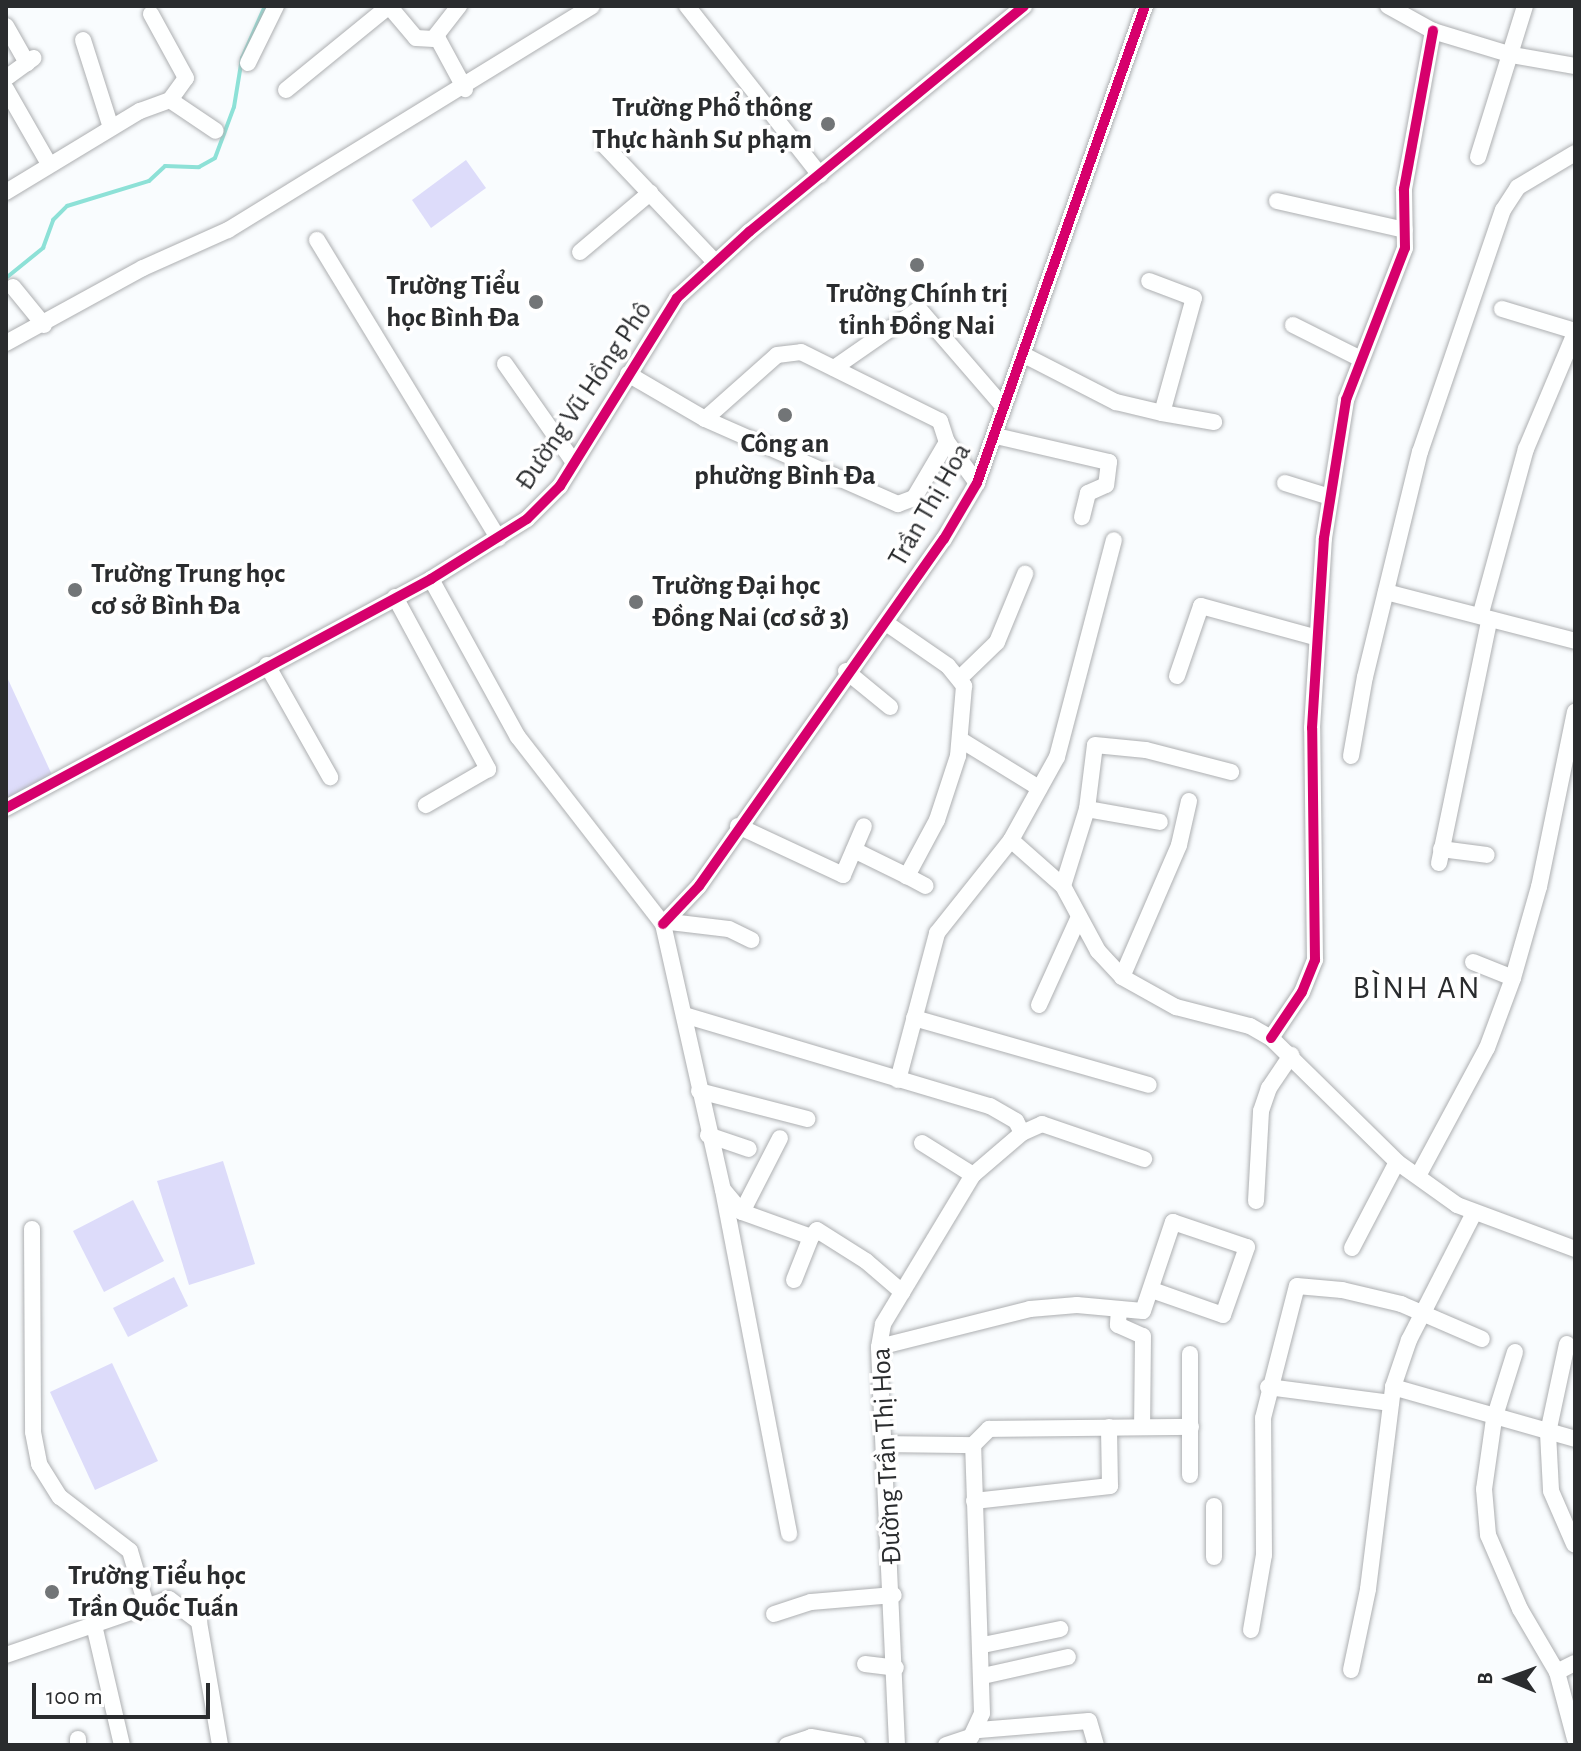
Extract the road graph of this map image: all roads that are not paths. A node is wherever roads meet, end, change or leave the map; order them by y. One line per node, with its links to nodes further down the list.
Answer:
1 (276, 6): 16 (street)
2 (389, 6): 13 (street); 21 (street)
3 (459, 6): 13 (street)
4 (592, 6): 20 (street)
5 (687, 6): 29 (street)
6 (1024, 6): 29 (street, Đường Vũ Hồng Phô)
7 (1145, 6): 44 (street, Trần Thị Hoa)
8 (1388, 6): 12 (street)
9 (1525, 6): 15 (street)
10 (151, 14): 22 (street)
11 (6, 26): 18 (street)
12 (1433, 31): 15 (street); 33 (street)
13 (434, 38): 20 (street)
14 (83, 40): 23 (street)
15 (1512, 55): 17 (street); 27 (street)
16 (248, 63)
17 (1575, 66)
18 (6, 78)
19 (6, 89): 28 (street)
20 (465, 89): 40 (street)
21 (286, 90)
22 (170, 100): 23 (street); 24 (street)
23 (111, 128): 28 (street)
24 (216, 131)
25 (604, 145): 31 (street)
26 (1575, 153): 64 (street)
27 (1478, 157)
28 (49, 164): 30 (street)
29 (820, 175): 36 (street, Đường Vũ Hồng Phô)
30 (6, 192)
31 (650, 193): 35 (street); 36 (street)
32 (1277, 201): 33 (street)
33 (1405, 230): 45 (street)
34 (317, 240): 60 (street)
35 (580, 252)
36 (715, 262): 48 (street, Đường Vũ Hồng Phô)
37 (1149, 281): 50 (street)
38 (13, 287): 40 (street)
39 (1502, 309): 42 (street)
40 (44, 325): 43 (street)
41 (1293, 325): 45 (street)
42 (1575, 332): 66 (street)
43 (6, 343)
44 (1022, 354): 49 (street, Trần Thị Hoa); 50 (street)
45 (1361, 359): 58 (street)
46 (505, 364): 55 (street)
47 (834, 368): 49 (street); 51 (street); 54 (street)
48 (628, 374): 51 (street); 55 (street, Đường Vũ Hồng Phô)
49 (1002, 405): 53 (street, Trần Thị Hoa)
50 (1162, 413): 52 (street)
51 (705, 419): 54 (street)
52 (1214, 422)
53 (996, 436): 56 (street, Trần Thị Hoa); 59 (street)
54 (947, 442): 56 (street)
55 (573, 461): 60 (street, Đường Vũ Hồng Phô)
56 (977, 483): 67 (street, Trần Thị Hoa)
57 (1285, 483): 58 (street)
58 (1330, 497): 68 (street)
59 (1082, 517)
60 (498, 538): 63 (street, Đường Vũ Hồng Phô)
61 (1114, 540): 80 (street)
62 (1025, 574): 73 (street)
63 (431, 579): 65 (street, Đường Vũ Hồng Phô); 95 (street)
64 (1386, 592): 66 (street); 77 (street)
65 (395, 597): 70 (street, Đường Vũ Hồng Phô); 82 (street)
66 (1485, 617): 69 (street); 90 (street)
67 (886, 623): 71 (street, Trần Thị Hoa); 73 (street)
68 (1314, 637): 72 (street); 103 (street)
69 (1575, 641)
70 (267, 665): 79 (street); 83 (street, Đường Vũ Hồng Phô)
71 (846, 671): 74 (street); 86 (street, Trần Thị Hoa)
72 (1177, 676)
73 (961, 677): 76 (street)
74 (890, 707)
75 (1575, 712): 99 (street)
76 (961, 740): 80 (street); 91 (street)
77 (1351, 756)
78 (1231, 772): 84 (street)
79 (330, 777)
80 (1039, 788): 88 (street)
81 (1189, 801): 98 (street)
82 (426, 805)
83 (6, 808)
84 (1087, 809): 85 (street); 93 (street)
85 (1160, 822)
86 (738, 826): 89 (street); 95 (street, Trần Thị Hoa)
87 (864, 826): 89 (street)
88 (1011, 840): 93 (street); 102 (street)
89 (854, 850): 91 (street)
90 (1487, 855)
91 (907, 876): 92 (street)
92 (926, 886)
93 (1063, 886): 94 (street)
94 (1079, 917): 98 (street); 100 (street)
95 (667, 923): 96 (street); 101 (street)
96 (752, 940)
97 (1473, 962): 99 (street)
98 (1122, 977): 103 (street)
99 (1513, 978): 117 (street)
100 (1039, 1005)
101 (684, 1015): 105 (street); 107 (street)
102 (914, 1018): 105 (street); 106 (street)
103 (1271, 1038): 104 (street)
104 (1291, 1055): 115 (street); 119 (street)
105 (898, 1080): 109 (street)
106 (1149, 1085)
107 (699, 1091): 108 (street); 110 (street)
108 (807, 1119)
109 (1022, 1133): 114 (street); 116 (street, Đường Trần Thị Hoa)
110 (708, 1135): 113 (street); 118 (street)
111 (780, 1138): 120 (street)
112 (922, 1143): 116 (street)
113 (749, 1149)
114 (1144, 1159)
115 (1397, 1162): 117 (street); 124 (street)
116 (973, 1175): 128 (street, Đường Trần Thị Hoa)
117 (1418, 1176): 121 (street)
118 (723, 1190): 120 (street); 149 (street)
119 (1256, 1201)
120 (742, 1212): 123 (street)
121 (1473, 1215): 125 (street); 130 (street)
122 (32, 1229): 153 (street)
123 (811, 1237): 126 (street); 128 (street)
124 (1352, 1248)
125 (1575, 1249)
126 (794, 1280)
127 (1152, 1290): 127 (street); 129 (street)
128 (902, 1292): 133 (street, Đường Trần Thị Hoa)
129 (1119, 1309): 133 (street); 140 (street)
130 (1424, 1311): 131 (street); 136 (street); 137 (street)
131 (1482, 1339)
132 (1567, 1344): 142 (street)
133 (879, 1347): 144 (street, Đường Trần Thị Hoa)
134 (1515, 1352): 138 (street)
135 (1190, 1354): 141 (street)
136 (1268, 1387): 137 (street); 157 (street)
137 (1392, 1395): 138 (street); 164 (street)
138 (1494, 1419): 142 (street); 165 (street)
139 (1109, 1427): 140 (street); 145 (street); 147 (street)
140 (1142, 1427): 141 (street)
141 (1191, 1427): 146 (street)
142 (1548, 1433): 143 (street); 150 (street)
143 (1575, 1439)
144 (886, 1444): 145 (street); 152 (street, Đường Trần Thị Hoa)
145 (973, 1445): 147 (street)
146 (1190, 1475)
147 (974, 1501): 158 (street)
148 (1214, 1506): 151 (street)
149 (789, 1534)
150 (1574, 1544)
151 (1214, 1557)
152 (894, 1595): 154 (street); 163 (street, Đường Trần Thị Hoa)
153 (147, 1608): 155 (street); 170 (street)
154 (774, 1614)
155 (94, 1625): 159 (street); 169 (street)
156 (1060, 1629): 158 (street)
157 (1251, 1630)
158 (983, 1645): 166 (street)
159 (6, 1655)
160 (1068, 1657): 166 (street)
161 (1575, 1663): 165 (street)
162 (865, 1664): 163 (street)
163 (896, 1668): 173 (street, Đường Trần Thị Hoa)
164 (1351, 1670)
165 (1557, 1672): 168 (street)
166 (983, 1676): 167 (street)
167 (979, 1730): 174 (street); 175 (street)
168 (1575, 1739)
169 (122, 1745)
170 (220, 1745)
171 (787, 1745): 172 (street)
172 (857, 1745)
173 (897, 1745)
174 (946, 1745)
175 (1096, 1745)

